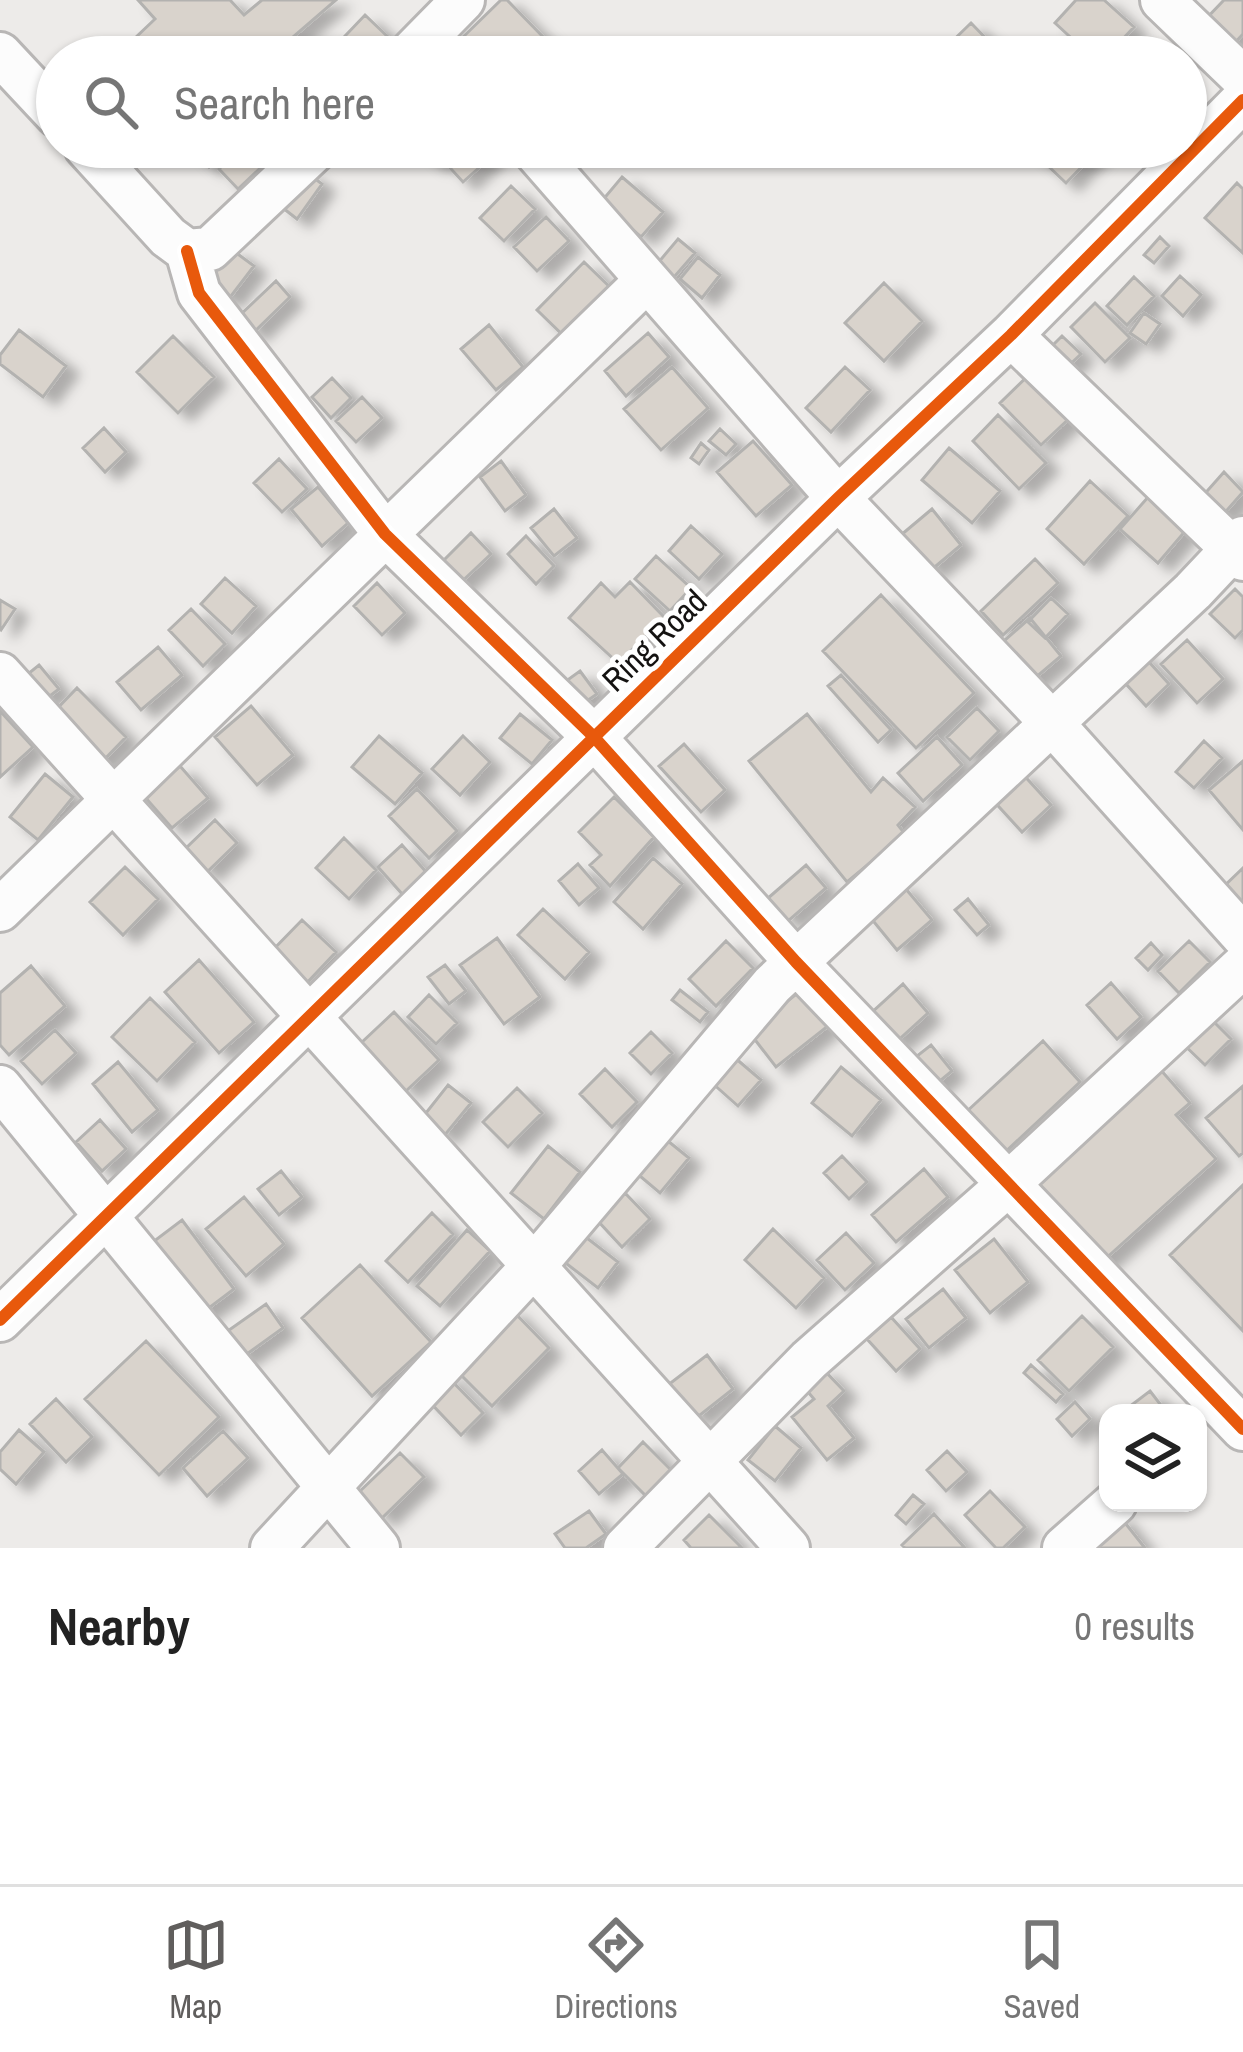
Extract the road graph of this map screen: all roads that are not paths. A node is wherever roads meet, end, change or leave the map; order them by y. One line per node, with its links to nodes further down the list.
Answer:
1 (464, 0): 3 (street)
2 (1162, 0): 4 (street)
3 (439, 36)
4 (1199, 36)
5 (1207, 43): 7 (street)
6 (5, 72): 8 (street)
7 (1243, 78)
8 (36, 98)
9 (1243, 100): 10 (street, Ring Road)
10 (1207, 136)
11 (105, 168): 15 (street)
12 (296, 168): 15 (street)
13 (549, 168): 16 (street)
14 (1176, 168): 17 (street, Ring Road)
15 (187, 251): 19 (street)
16 (647, 280): 18 (street); 19 (street)
17 (1011, 335): 18 (street, Ring Road); 20 (street)
18 (838, 498): 22 (street); 23 (street, Ring Road)
19 (385, 534): 23 (street); 24 (street)
20 (1239, 549): 22 (street)
21 (0, 674): 24 (street)
22 (1052, 722): 26 (street); 27 (street)
23 (594, 737): 27 (street); 29 (street, Ring Road)
24 (113, 801): 25 (street); 29 (street)
25 (0, 910)
26 (1243, 936)
27 (796, 962): 31 (street); 33 (street)
28 (1243, 966): 31 (street)
29 (307, 1019): 32 (street, Ring Road); 33 (street)
30 (0, 1088): 32 (street)
31 (1010, 1183): 35 (street); 36 (street)
32 (106, 1216): 34 (street, Ring Road); 37 (street)
33 (533, 1265): 36 (street); 37 (street)
34 (0, 1320)
35 (1227, 1414)
36 (712, 1460): 41 (street); 42 (street)
37 (326, 1488): 39 (street); 40 (street)
38 (1105, 1512): 43 (street)
39 (272, 1548)
40 (377, 1548)
41 (625, 1548)
42 (788, 1548)
43 (1064, 1548)

